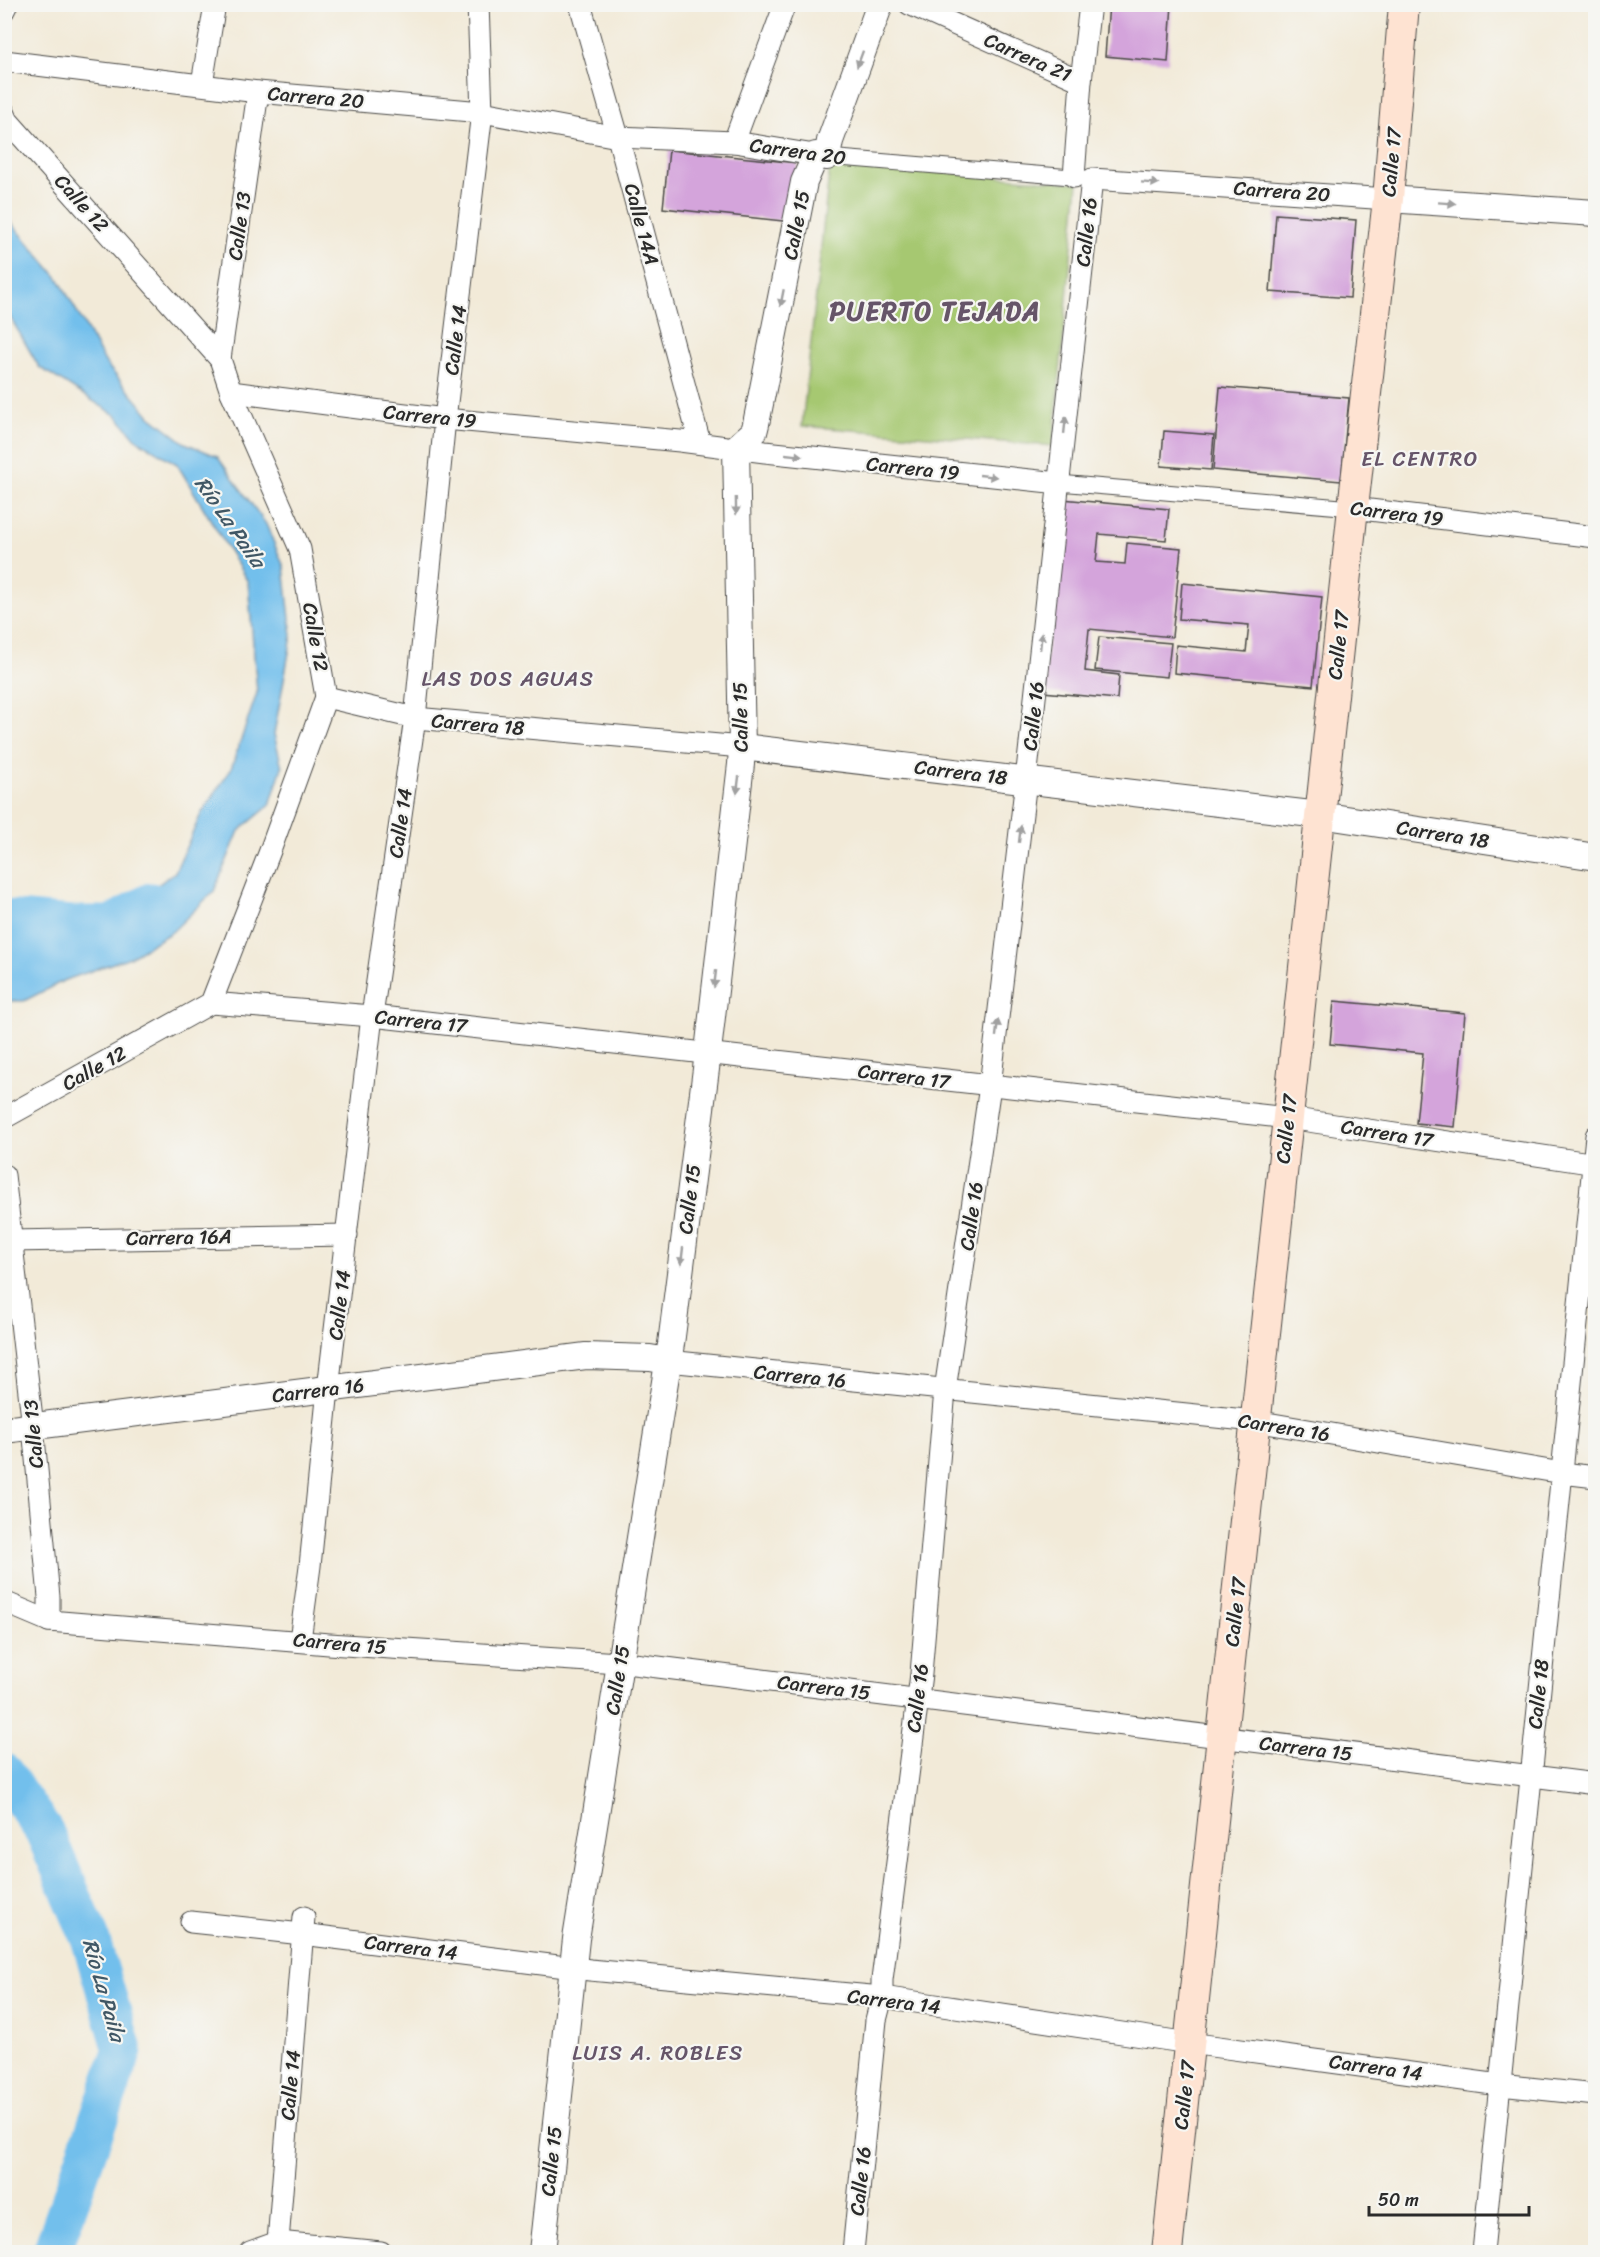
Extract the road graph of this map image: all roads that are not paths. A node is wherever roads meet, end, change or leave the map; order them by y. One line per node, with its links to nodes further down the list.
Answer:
1 (7, 4): 10 (street)
2 (215, 4): 13 (street)
3 (478, 4): 16 (street, Calle 14)
4 (580, 4): 17 (street, Calle 14A)
5 (785, 4): 18 (street)
6 (880, 4): 19 (street, Calle 15, one-way to 19)
7 (909, 4): 12 (street, Carrera 21)
8 (1090, 4): 12 (street, Calle 16)
9 (1404, 4): 21 (main road, Calle 17)
10 (4, 10)
11 (4, 61): 13 (street, Carrera 20)
12 (1081, 81): 20 (street, Calle 16)
13 (202, 84): 14 (street, Carrera 20)
14 (258, 92): 16 (street, Carrera 20); 23 (street, Calle 13)
15 (4, 112): 23 (street, Calle 12)
16 (482, 112): 17 (street, Carrera 20); 25 (street, Calle 14)
17 (618, 137): 18 (street, Carrera 20); 26 (street, Calle 14A)
18 (734, 142): 19 (street, Carrera 20)
19 (821, 156): 20 (street, Carrera 20); 27 (street, Calle 15, one-way to 27)
20 (1083, 178): 21 (street, Carrera 20, one-way to 21); 28 (street, Calle 16, one-way to 20)
21 (1388, 199): 22 (street, Carrera 20, one-way to 22); 29 (main road, Calle 17)
22 (1596, 213)
23 (220, 359): 24 (street, Calle 12)
24 (231, 392): 25 (street, Carrera 19); 31 (street, Calle 12)
25 (445, 419): 26 (street, Carrera 19); 32 (street, Calle 14)
26 (700, 443): 27 (street, Carrera 19)
27 (736, 448): 28 (street, Carrera 19, one-way to 28); 33 (street, Calle 15, one-way to 33)
28 (1059, 483): 29 (street, Carrera 19); 34 (street, Calle 16, one-way to 28)
29 (1353, 508): 30 (street, Carrera 19); 35 (main road, Calle 17)
30 (1596, 537)
31 (326, 697): 32 (street, Carrera 18); 37 (street, Calle 12)
32 (415, 718): 33 (street, Carrera 18); 38 (street, Calle 14)
33 (742, 747): 34 (street, Carrera 18); 39 (street, Calle 15, one-way to 39)
34 (1026, 780): 35 (street, Carrera 18); 40 (street, Calle 16, one-way to 34)
35 (1320, 815): 36 (street, Carrera 18); 42 (main road, Calle 17)
36 (1596, 857)
37 (211, 1003): 38 (street, Carrera 17); 41 (street, Calle 12)
38 (372, 1016): 39 (street, Carrera 17); 46 (street, Calle 14)
39 (707, 1053): 40 (street, Carrera 17); 48 (street, Calle 15, one-way to 48)
40 (990, 1086): 42 (street, Carrera 17); 50 (street, Calle 16)
41 (4, 1118)
42 (1288, 1118): 44 (street, Carrera 17); 51 (main road, Calle 17)
43 (1596, 1136): 44 (street, Calle 18)
44 (1594, 1164): 54 (street, Calle 18)
45 (4, 1175): 47 (street, Calle 13)
46 (347, 1235): 47 (street, Carrera 16A); 49 (street, Calle 14)
47 (10, 1241): 52 (street, Calle 13)
48 (668, 1361): 49 (street, Carrera 16); 50 (street, Carrera 16); 59 (street, Calle 15)
49 (328, 1389): 52 (street, Carrera 16); 58 (street, Calle 14)
50 (945, 1390): 51 (street, Carrera 16); 60 (street, Calle 16)
51 (1255, 1421): 54 (street, Carrera 16); 61 (main road, Calle 17)
52 (33, 1427): 53 (street, Carrera 16); 57 (street, Calle 13)
53 (4, 1430)
54 (1562, 1473): 55 (street, Carrera 16); 62 (street, Calle 18)
55 (1596, 1477)
56 (4, 1602): 57 (street, Carrera 15)
57 (49, 1621): 58 (street, Carrera 15)
58 (300, 1640): 59 (street, Carrera 15)
59 (619, 1664): 60 (street, Carrera 15); 66 (street, Calle 15)
60 (918, 1700): 61 (street, Carrera 15); 67 (street, Calle 16)
61 (1221, 1739): 62 (street, Carrera 15); 68 (main road, Calle 17)
62 (1531, 1776): 63 (street, Carrera 15); 69 (street, Calle 18)
63 (1596, 1784)
64 (191, 1922): 65 (street, Carrera 14)
65 (303, 1925): 66 (street, Carrera 14); 71 (street, Calle 14)
66 (574, 1967): 67 (street, Carrera 14); 74 (street, Calle 15)
67 (882, 1997): 68 (street, Carrera 14); 75 (street, Calle 16)
68 (1189, 2043): 69 (street, Carrera 14); 76 (main road, Calle 17)
69 (1500, 2085): 70 (street, Carrera 14); 77 (street, Calle 18)
70 (1596, 2095)
71 (276, 2247): 72 (street); 73 (street)
72 (250, 2253)
73 (381, 2253)
74 (542, 2253)
75 (853, 2253)
76 (1167, 2253)
77 (1484, 2253)

